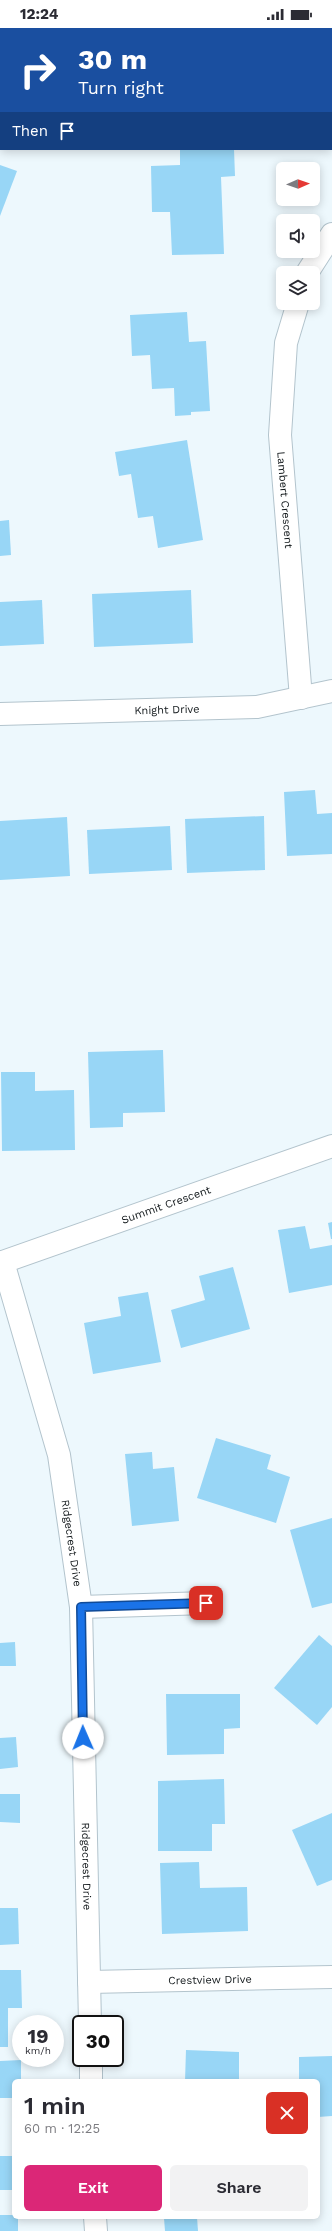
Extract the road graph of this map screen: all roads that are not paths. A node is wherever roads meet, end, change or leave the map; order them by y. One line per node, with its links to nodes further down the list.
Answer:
1 (332, 234): 2 (street)
2 (311, 266)
3 (296, 310): 5 (street, Lambert Crescent)
4 (332, 691): 5 (street, Knight Drive)
5 (301, 698): 6 (street, Knight Drive)
6 (0, 714)
7 (332, 1146): 8 (street, Summit Crescent)
8 (2, 1262): 10 (street, Ridgecrest Drive)
9 (206, 1603): 10 (street)
10 (81, 1607): 12 (street, Ridgecrest Drive)
11 (332, 1977): 12 (street, Crestview Drive)
12 (88, 1982): 13 (street, Ridgecrest Drive)
13 (90, 2015)
14 (91, 2067): 15 (street)
15 (91, 2079)
16 (95, 2219): 17 (street)
17 (96, 2231)

